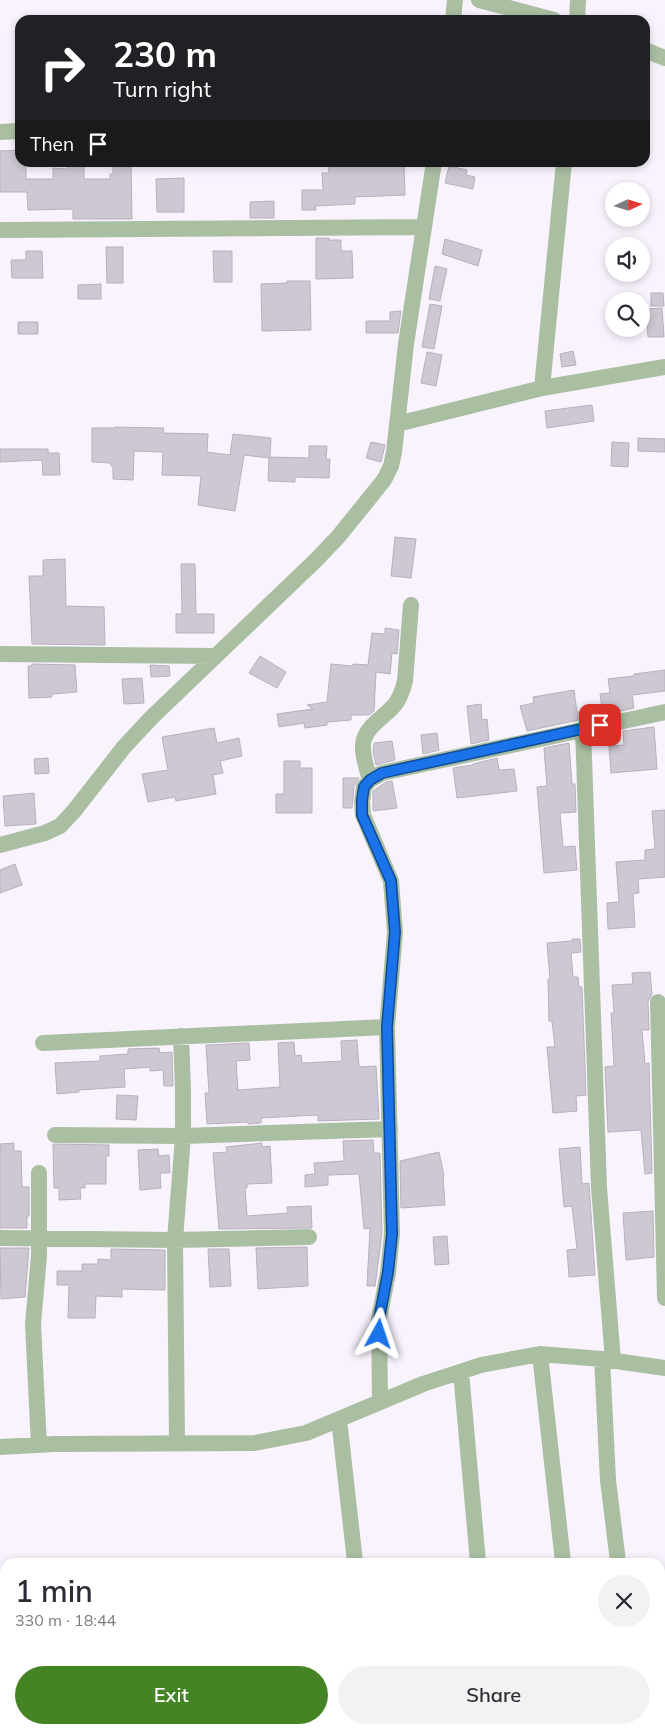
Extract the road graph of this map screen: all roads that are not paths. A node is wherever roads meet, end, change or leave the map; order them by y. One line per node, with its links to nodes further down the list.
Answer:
1 (455, 0): 4 (street)
2 (479, 0): 5 (street)
3 (578, 0): 6 (street)
4 (454, 15)
5 (535, 15)
6 (577, 15)
7 (650, 52): 8 (street)
8 (665, 58)
9 (15, 131): 10 (street)
10 (0, 132)
11 (433, 167): 13 (street)
12 (564, 167): 17 (street)
13 (424, 227): 14 (street); 18 (street)
14 (8, 230): 15 (street)
15 (0, 239)
16 (665, 367): 17 (street)
17 (542, 388): 18 (street)
18 (397, 424): 21 (street)
19 (411, 605): 24 (street)
20 (0, 654): 21 (street)
21 (215, 656): 25 (street)
22 (665, 712): 23 (street)
23 (584, 729): 24 (street); 40 (street)
24 (370, 780): 27 (street)
25 (0, 845)
26 (658, 1002): 38 (street)
27 (387, 1027): 28 (street); 30 (street)
28 (182, 1036): 29 (street); 32 (street)
29 (43, 1043)
30 (390, 1129): 32 (street); 43 (street)
31 (55, 1135): 32 (street)
32 (183, 1136): 37 (street)
33 (39, 1173): 36 (street)
34 (309, 1237): 37 (street)
35 (0, 1238): 36 (street)
36 (40, 1238): 37 (street); 46 (street)
37 (176, 1240): 45 (street)
38 (665, 1298)
39 (540, 1354): 40 (street); 42 (street); 50 (street)
40 (608, 1360): 41 (street); 51 (street)
41 (665, 1368)
42 (461, 1372): 43 (street); 49 (street)
43 (380, 1402): 44 (street)
44 (339, 1419): 45 (street); 48 (street)
45 (177, 1443): 46 (street)
46 (39, 1445): 47 (street)
47 (0, 1447)
48 (356, 1558)
49 (478, 1558)
50 (563, 1558)
51 (618, 1558)

